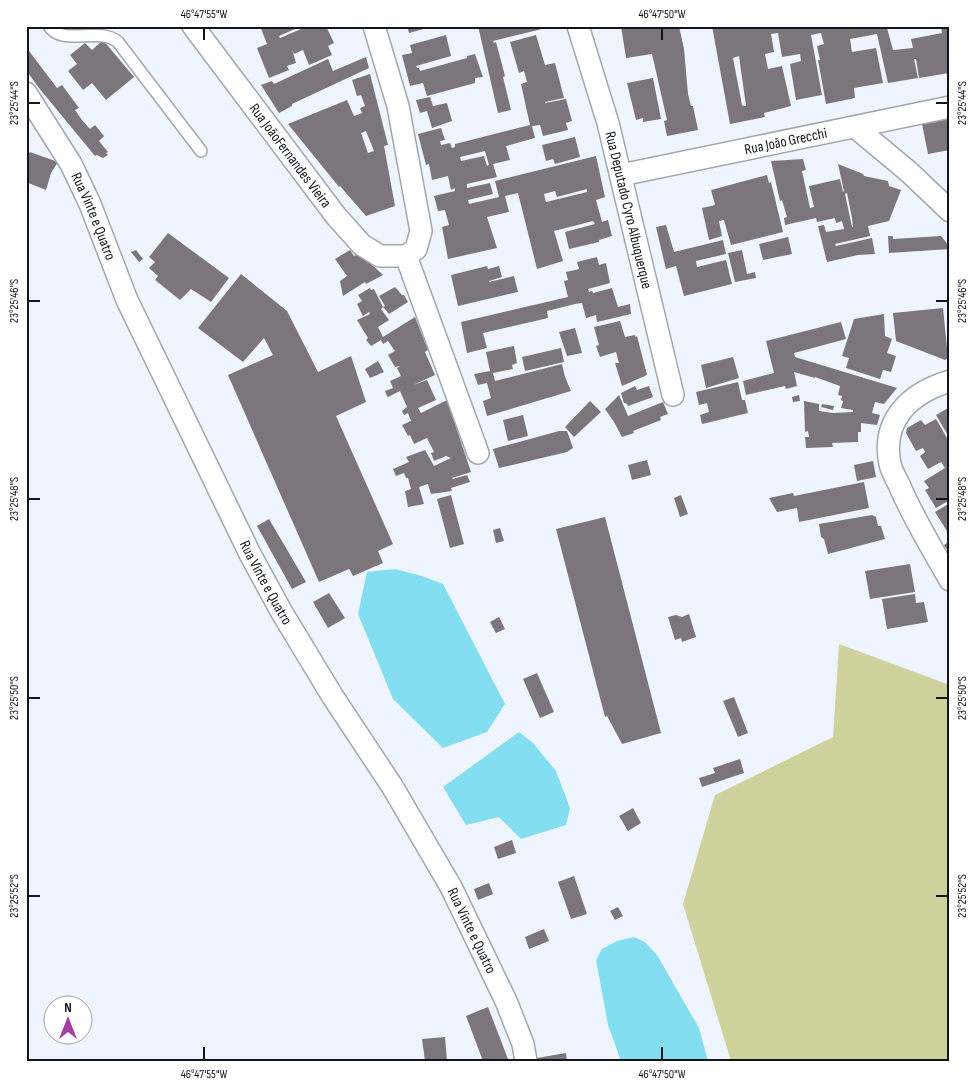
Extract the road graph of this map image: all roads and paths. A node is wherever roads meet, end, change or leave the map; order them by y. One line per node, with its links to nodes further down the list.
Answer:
1 (49, 26): 8 (lane)
2 (193, 26): 11 (street, Rua JoãoFernandes Vieira)
3 (374, 26): 11 (street)
4 (578, 26): 9 (street, Rua Deputado Cyro Albuquerque)
5 (26, 93): 16 (street, Rua Vinte e Quatro)
6 (950, 107): 7 (street, Rua João Grecchi)
7 (855, 127): 9 (street, Rua João Grecchi); 10 (street)
8 (201, 151)
9 (621, 175): 13 (street, Rua Deputado Cyro Albuquerque)
10 (950, 211)
11 (406, 256): 14 (street)
12 (950, 381): 15 (street)
13 (673, 395)
14 (478, 453)
15 (950, 580)
16 (526, 1061)

